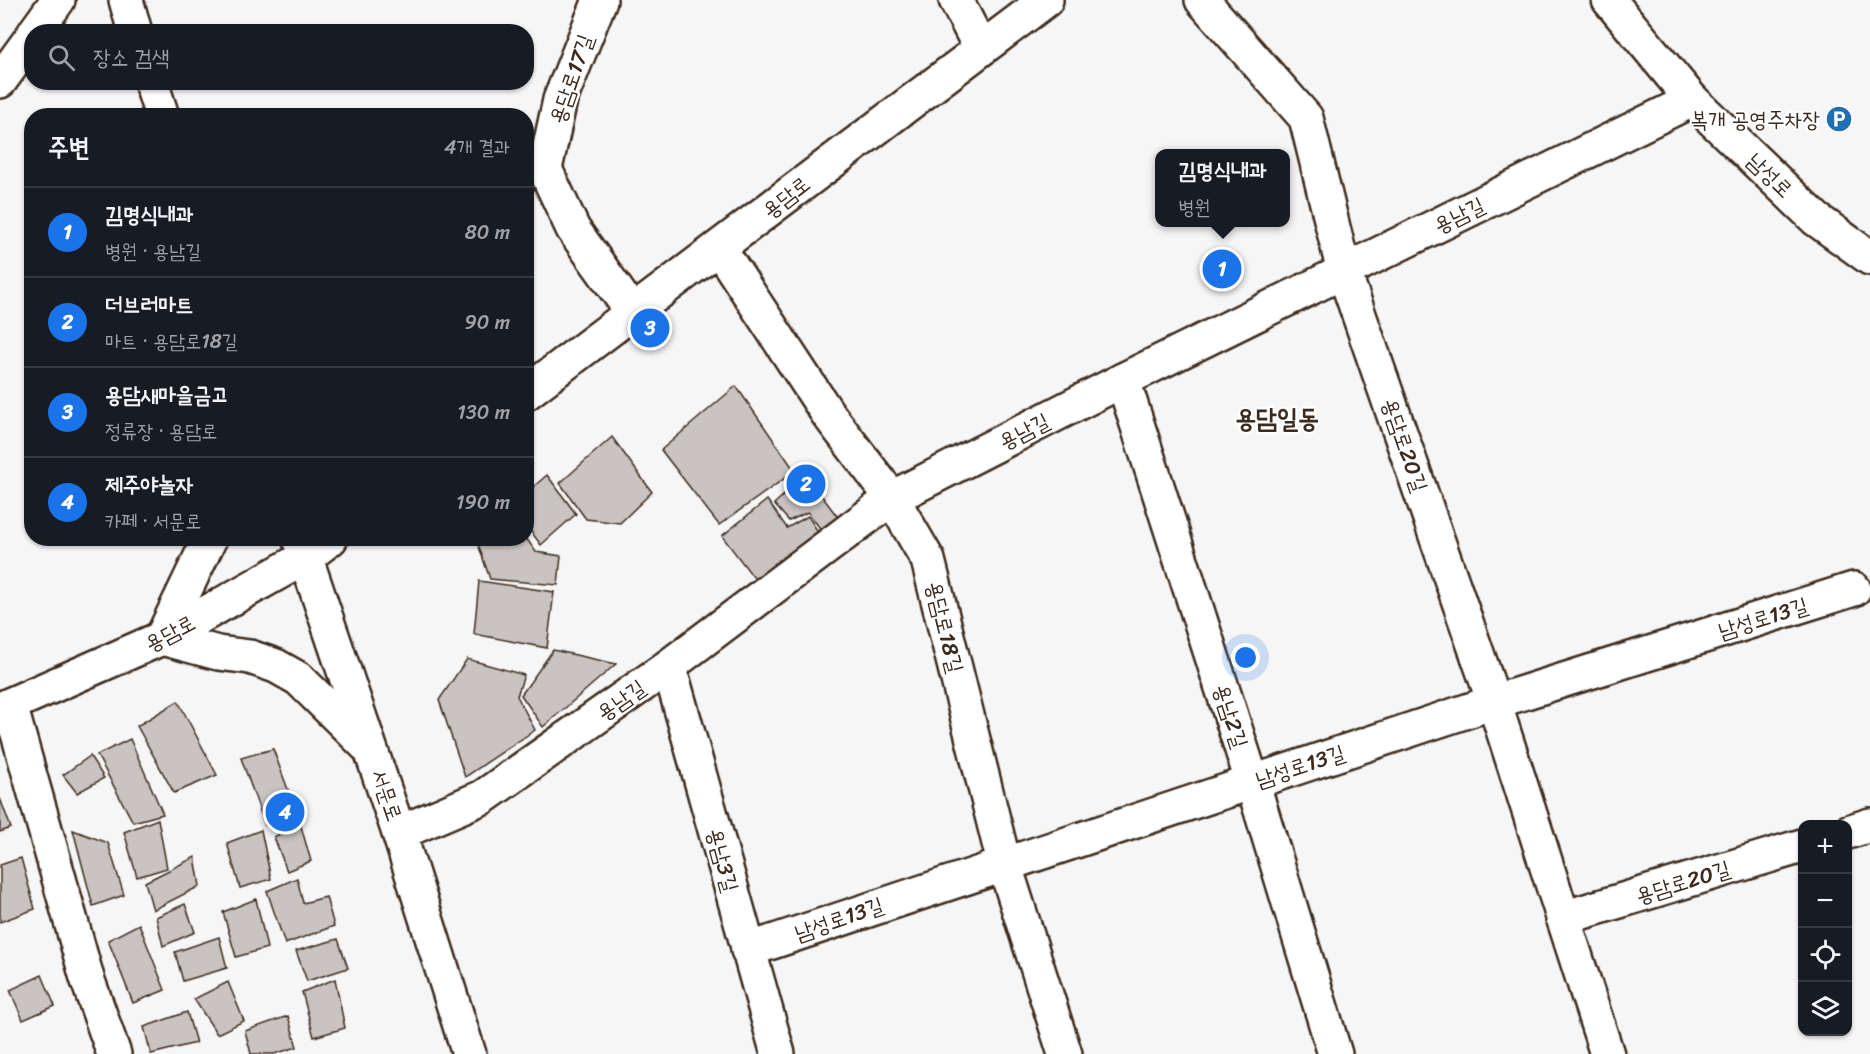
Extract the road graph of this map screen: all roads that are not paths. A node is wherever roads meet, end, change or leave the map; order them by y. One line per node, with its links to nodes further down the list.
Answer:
1 (58, 0): 8 (street)
2 (126, 0): 9 (street)
3 (600, 0): 19 (street, 용담로17길)
4 (956, 0): 11 (street)
5 (1046, 0): 11 (street, 용담로)
6 (1202, 0): 18 (street, 용담로20길)
7 (1609, 0): 14 (street, 남성로)
8 (41, 24)
9 (133, 24)
10 (24, 48): 12 (street)
11 (980, 48): 16 (street, 용담로)
12 (0, 81)
13 (154, 90): 15 (street)
14 (1692, 100): 17 (street, 남성로); 18 (street, 용남길)
15 (159, 108)
16 (719, 248): 19 (street, 용담로); 22 (street, 용담로18길)
17 (1870, 258)
18 (1344, 272): 20 (street, 용남길); 29 (street, 용담로20길)
19 (633, 313): 21 (street, 용담로)
20 (1123, 380): 22 (street, 용남길); 32 (street, 용남2길)
21 (534, 387)
22 (892, 498): 28 (street, 용남길); 37 (street, 용담로18길)
23 (206, 546): 27 (street)
24 (310, 546): 27 (street, 용담로)
25 (312, 546): 31 (street, 서문로)
26 (1865, 587): 29 (street, 남성로13길)
27 (162, 638): 30 (street, 용담로); 31 (street)
28 (669, 666): 35 (street, 용남길); 39 (street, 용남3길)
29 (1494, 702): 32 (street, 남성로13길); 38 (street, 용담로20길)
30 (5, 707): 40 (street)
31 (371, 750): 35 (street, 서문로)
32 (1252, 781): 37 (street, 남성로13길); 44 (street, 용남2길)
33 (1870, 825): 34 (street)
34 (1852, 831)
35 (399, 833): 41 (street, 서문로)
36 (1798, 848): 38 (street, 용담로20길)
37 (1004, 863): 39 (street, 남성로13길); 43 (street, 용담로18길)
38 (1563, 918): 45 (street, 용담로20길)
39 (748, 950): 42 (street, 용남3길)
40 (114, 1054)
41 (469, 1054)
42 (778, 1054)
43 (1065, 1054)
44 (1335, 1054)
45 (1607, 1054)

